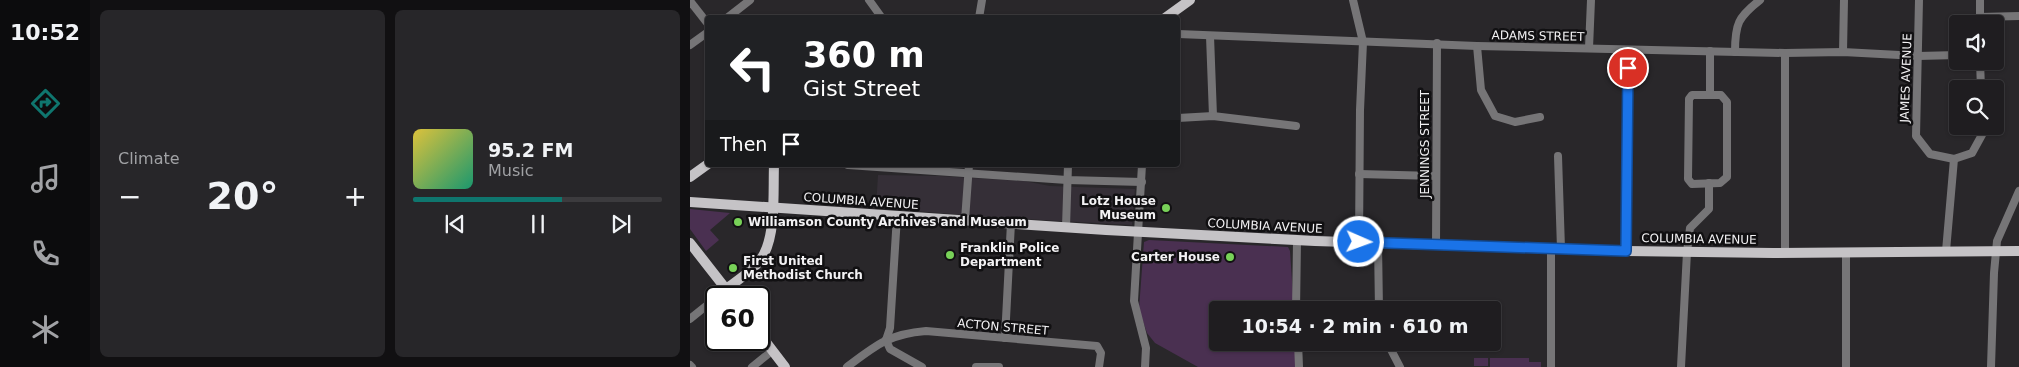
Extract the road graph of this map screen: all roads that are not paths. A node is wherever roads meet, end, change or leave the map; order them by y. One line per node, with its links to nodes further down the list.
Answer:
1 (750, 0): 12 (street)
2 (869, 0): 13 (street)
3 (982, 0): 14 (street)
4 (1190, 0): 15 (main road)
5 (1353, 0): 23 (street)
6 (1590, 0): 27 (street)
7 (1760, 0): 30 (street)
8 (1844, 0): 31 (street)
9 (1919, 0): 34 (street, JAMES AVENUE)
10 (1980, 0): 16 (street)
11 (690, 1): 19 (street)
12 (731, 15)
13 (879, 15)
14 (980, 15)
15 (1169, 15)
16 (1980, 15)
17 (2019, 16): 18 (street)
18 (2004, 18)
19 (705, 20)
20 (705, 34): 25 (street)
21 (1180, 34): 22 (street, ADAMS STREET)
22 (1210, 36): 23 (street, ADAMS STREET); 36 (street)
23 (1364, 42): 24 (street, ADAMS STREET); 50 (street)
24 (1437, 44): 26 (street, ADAMS STREET); 51 (street, JENNINGS STREET)
25 (690, 46)
26 (1477, 46): 27 (street, ADAMS STREET); 37 (street)
27 (1589, 48): 28 (street, ADAMS STREET)
28 (1628, 50): 29 (street, ADAMS STREET); 71 (street)
29 (1710, 51): 30 (street, ADAMS STREET); 35 (street)
30 (1735, 52): 32 (street, ADAMS STREET)
31 (1843, 52): 32 (street, ADAMS STREET); 34 (street, ADAMS STREET)
32 (1785, 53): 76 (street)
33 (1949, 55): 34 (street, ADAMS STREET)
34 (1918, 56): 42 (street, JAMES AVENUE)
35 (1710, 95): 55 (street); 55 (street)
36 (1213, 116): 38 (street); 39 (street)
37 (1540, 117)
38 (1180, 118)
39 (1296, 126)
40 (1982, 135): 42 (street)
41 (1558, 156): 69 (street)
42 (1954, 159): 72 (street)
43 (705, 166): 52 (main road)
44 (774, 167): 58 (main road)
45 (884, 167): 49 (street)
46 (969, 167): 49 (street)
47 (1068, 167): 53 (street)
48 (1142, 167): 54 (street)
49 (969, 174): 53 (street); 60 (street)
50 (1359, 174): 51 (street); 65 (street)
51 (1436, 176): 67 (street, JENNINGS STREET)
52 (690, 177)
53 (1068, 180): 54 (street); 62 (street)
54 (1142, 182): 63 (street)
55 (1709, 183): 74 (street)
56 (2019, 191): 70 (street)
57 (690, 202): 58 (main road, COLUMBIA AVENUE)
58 (772, 208): 59 (main road, COLUMBIA AVENUE); 78 (main road)
59 (897, 216): 60 (main road, COLUMBIA AVENUE); 84 (street)
60 (965, 220): 61 (main road, COLUMBIA AVENUE)
61 (1011, 223): 62 (main road, COLUMBIA AVENUE); 83 (street)
62 (1066, 227): 63 (main road, COLUMBIA AVENUE)
63 (1139, 231): 64 (main road, COLUMBIA AVENUE); 96 (street)
64 (1297, 241): 65 (main road, COLUMBIA AVENUE); 79 (street)
65 (1359, 242): 66 (main road, COLUMBIA AVENUE)
66 (1378, 243): 67 (main road, COLUMBIA AVENUE); 80 (street)
67 (1436, 245): 69 (main road, COLUMBIA AVENUE)
68 (691, 246): 77 (main road)
69 (1556, 248): 71 (main road, COLUMBIA AVENUE); 99 (street)
70 (1996, 250): 72 (main road, COLUMBIA AVENUE); 73 (main road, COLUMBIA AVENUE); 102 (street)
71 (1626, 251): 74 (main road, COLUMBIA AVENUE)
72 (1946, 251): 75 (main road, COLUMBIA AVENUE)
73 (2019, 251)
74 (1687, 252): 76 (main road, COLUMBIA AVENUE); 100 (street)
75 (1846, 252): 76 (main road, COLUMBIA AVENUE); 101 (street)
76 (1785, 253)
77 (724, 286)
78 (736, 286)
79 (1296, 301)
80 (1379, 301)
81 (705, 307): 82 (street)
82 (690, 319)
83 (1005, 338): 84 (street, ACTON STREET); 95 (street, ACTON STREET)
84 (886, 340): 91 (street, ACTON STREET); 92 (street)
85 (770, 348): 86 (main road)
86 (772, 351): 89 (street); 90 (main road)
87 (1298, 351): 97 (street)
88 (1392, 351): 98 (street)
89 (752, 367)
90 (785, 367)
91 (847, 367)
92 (922, 367)
93 (976, 367): 94 (street)
94 (999, 367)
95 (1099, 367)
96 (1146, 367)
97 (1299, 367)
98 (1400, 367)
99 (1551, 367)
100 (1681, 367)
101 (1846, 367)
102 (1991, 367)

